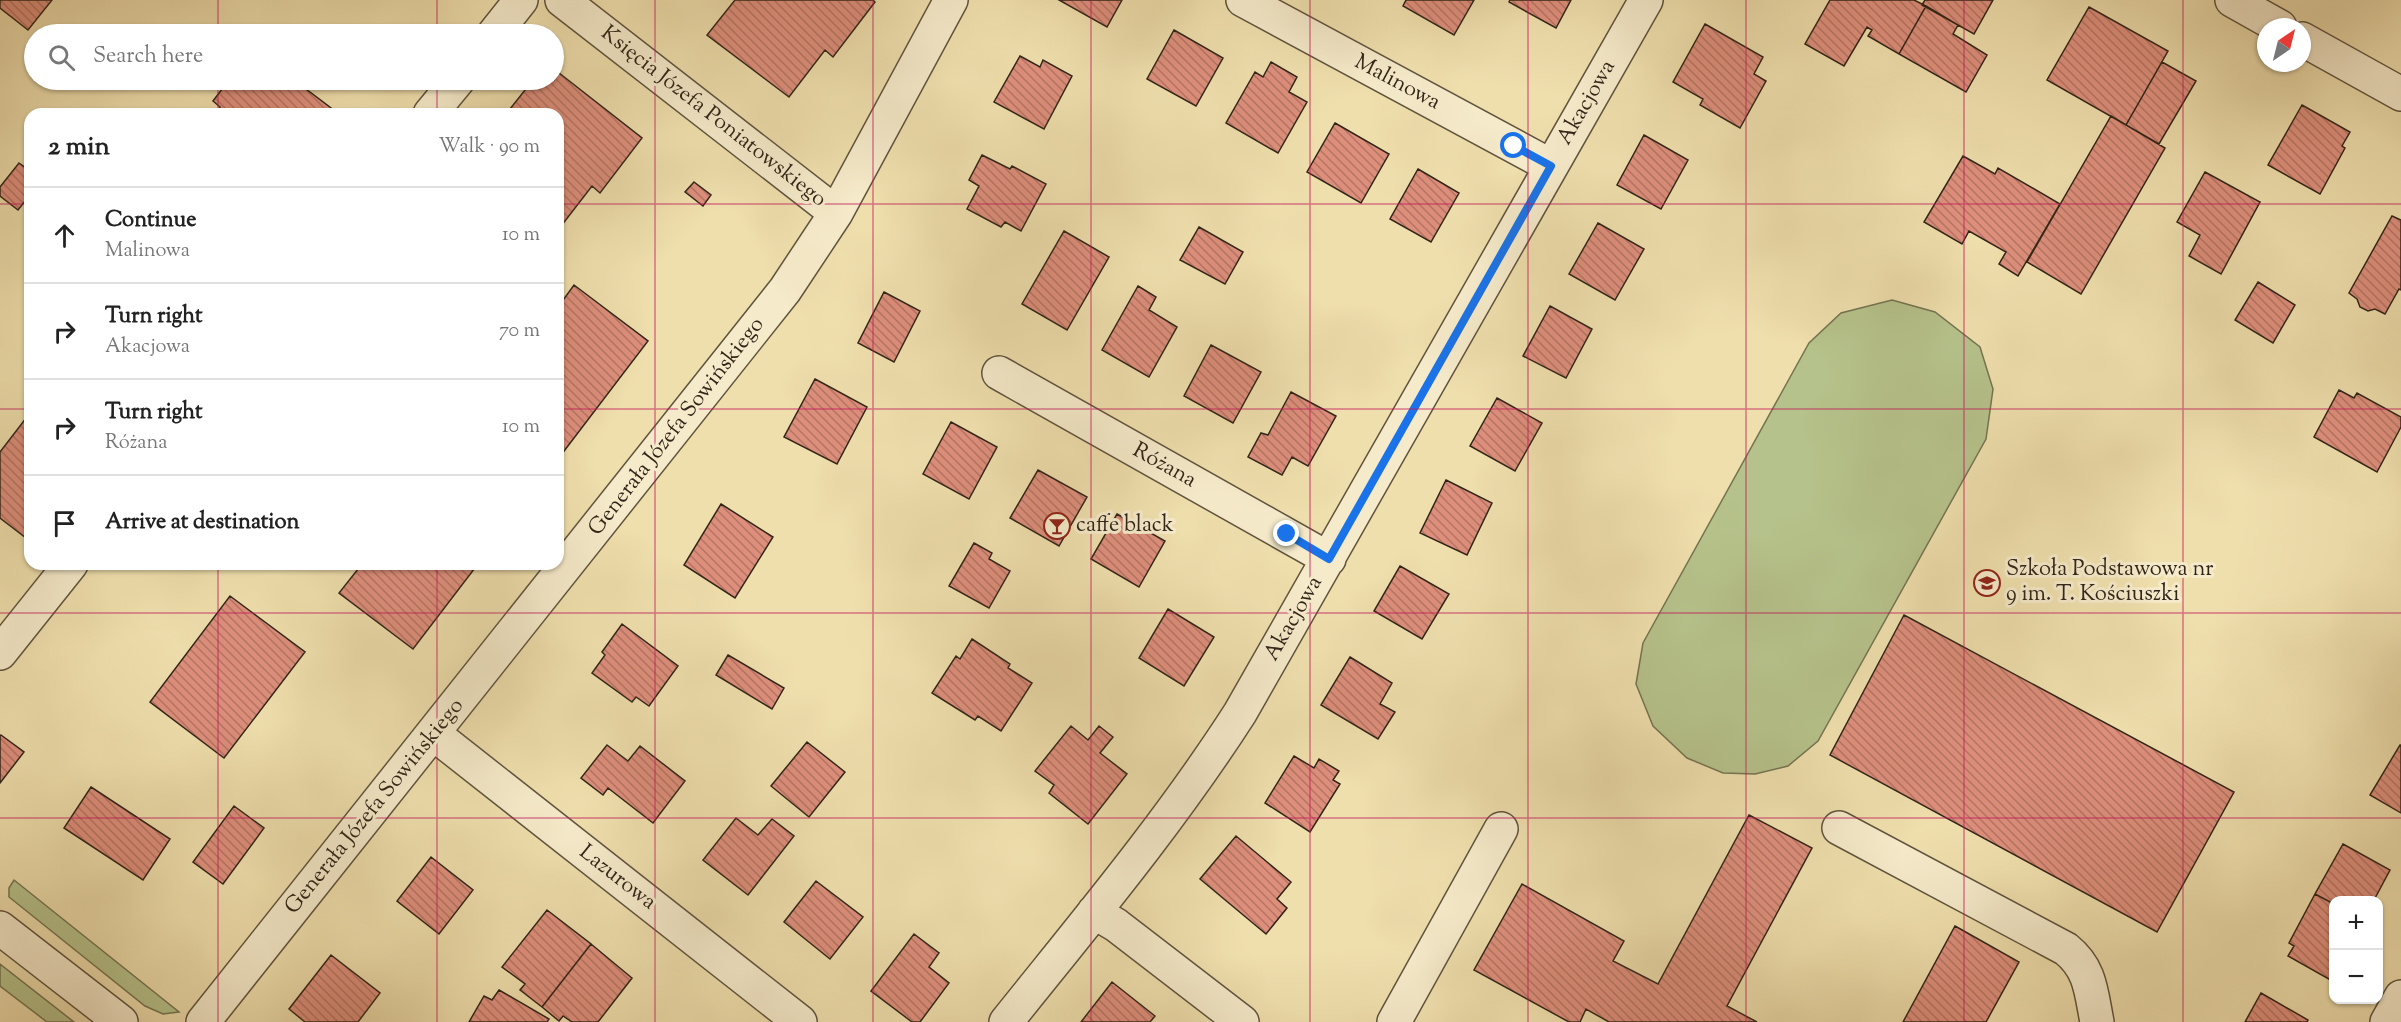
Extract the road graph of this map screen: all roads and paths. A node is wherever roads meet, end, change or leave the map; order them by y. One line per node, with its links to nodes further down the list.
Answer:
1 (521, 0): 8 (street)
2 (562, 0): 14 (street, Księcia Józefa Poniatowskiego)
3 (951, 0): 14 (street, Generała Józefa Sowińskiego)
4 (1243, 0): 13 (street, Malinowa)
5 (1646, 0): 13 (street, Akacjowa)
6 (2232, 0): 7 (street)
7 (2264, 18)
8 (502, 24)
9 (2311, 44): 11 (street)
10 (450, 90): 12 (street)
11 (2401, 94)
12 (435, 108)
13 (1551, 166): 16 (street, Akacjowa)
14 (836, 213): 19 (street, Generała Józefa Sowińskiego)
15 (999, 374): 16 (street, Różana)
16 (1329, 559): 24 (street, Akacjowa)
17 (66, 570): 20 (street)
18 (564, 570): 21 (street, Generała Józefa Sowińskiego)
19 (564, 570)
20 (4, 638)
21 (434, 734): 28 (street, Generała Józefa Sowińskiego); 29 (street, Lazurowa)
22 (1839, 828): 33 (street)
23 (1502, 829): 32 (street)
24 (1094, 912): 30 (street, Akacjowa); 31 (street)
25 (0, 928): 27 (street)
26 (2401, 997): 34 (street)
27 (121, 1022)
28 (203, 1022)
29 (800, 1022)
30 (1006, 1022)
31 (1242, 1022)
32 (1394, 1022)
33 (2097, 1022)
34 (2387, 1022)

